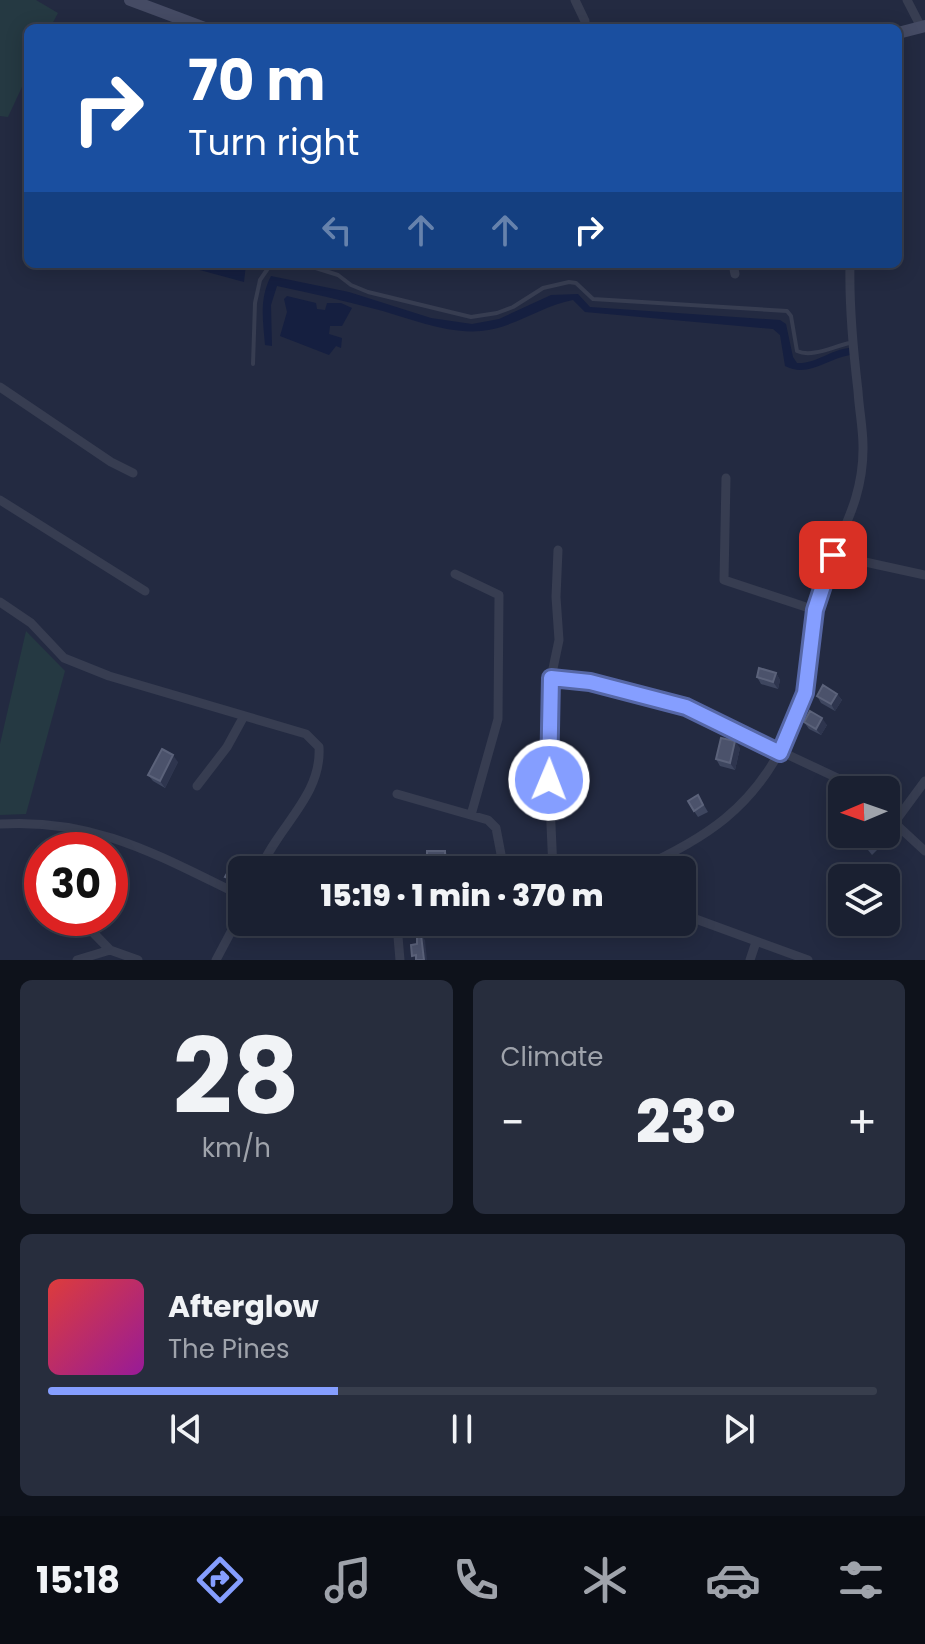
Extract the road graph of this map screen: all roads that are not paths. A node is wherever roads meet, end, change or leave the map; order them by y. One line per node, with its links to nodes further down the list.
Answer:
1 (130, 0): 4 (main road)
2 (575, 0): 5 (street)
3 (907, 0): 6 (street)
4 (194, 24)
5 (585, 24)
6 (923, 26): 7 (main road)
7 (902, 32)
8 (268, 268): 12 (lane)
9 (316, 268): 11 (lane)
10 (850, 268): 11 (street)
11 (853, 343): 18 (street)
12 (253, 364)
13 (0, 387): 14 (street)
14 (133, 473)
15 (726, 478): 23 (street)
16 (0, 500): 21 (street)
17 (558, 550): 24 (street)
18 (833, 555): 20 (street); 23 (street)
19 (455, 574): 31 (street)
20 (925, 575)
21 (145, 591)
22 (0, 602): 25 (street)
23 (815, 610): 26 (street)
24 (551, 678): 26 (street); 38 (street)
25 (244, 716): 29 (street); 36 (street)
26 (780, 753): 27 (street); 39 (street)
27 (838, 776)
28 (925, 781): 32 (street)
29 (197, 786)
30 (397, 794): 31 (street)
31 (471, 815): 37 (street)
32 (900, 815)
33 (0, 824): 40 (street)
34 (900, 828): 35 (street)
35 (925, 851)
36 (265, 856)
37 (501, 856)
38 (552, 856)
39 (663, 856)
40 (228, 889)
41 (696, 919): 45 (street)
42 (96, 936): 46 (street)
43 (229, 936): 49 (street)
44 (398, 936): 50 (street)
45 (756, 942): 51 (street); 52 (street)
46 (110, 950): 47 (street); 48 (street)
47 (77, 960)
48 (138, 960)
49 (216, 960)
50 (400, 960)
51 (750, 960)
52 (808, 960)

